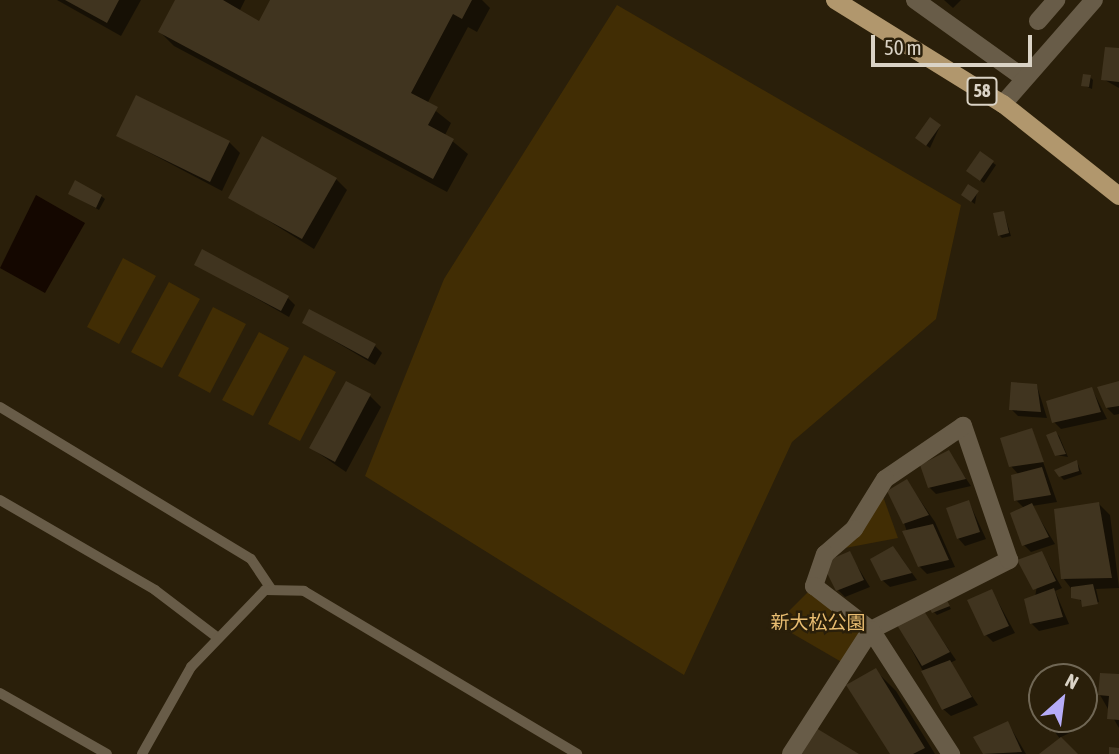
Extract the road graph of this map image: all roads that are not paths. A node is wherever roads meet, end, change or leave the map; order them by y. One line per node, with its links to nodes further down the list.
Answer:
1 (835, 0): 7 (main road, 58)
2 (915, 0): 6 (street)
3 (1056, 0): 5 (street)
4 (1094, 0): 6 (street)
5 (1038, 21)
6 (1024, 78): 7 (street)
7 (1003, 104): 8 (main road, 58)
8 (1119, 196)
9 (0, 407): 11 (lane)
10 (0, 500): 13 (lane)
11 (272, 590): 13 (lane); 17 (lane)
12 (871, 630): 12 (street); 18 (street); 19 (street)
13 (217, 637): 16 (lane)
14 (0, 693): 15 (lane)
15 (107, 754)
16 (142, 754)
17 (577, 754)
18 (791, 754)
19 (951, 754)

